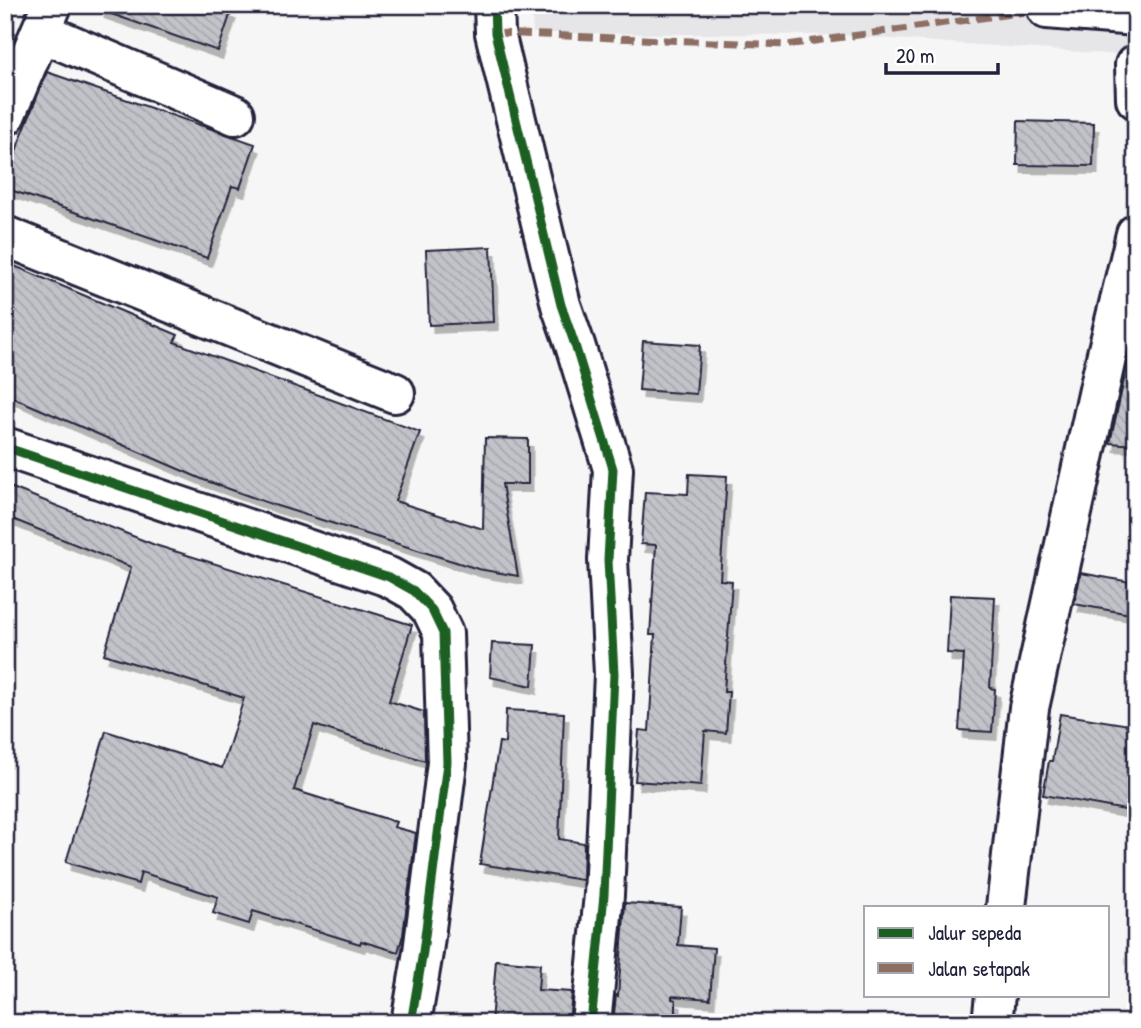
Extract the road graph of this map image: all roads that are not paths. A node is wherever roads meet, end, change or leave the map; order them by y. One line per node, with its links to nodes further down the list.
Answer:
1 (494, 5): 16 (street)
2 (1047, 5): 3 (street)
3 (1136, 16)
4 (46, 19): 7 (street); 8 (street)
5 (1135, 65): 6 (street)
6 (1136, 99)
7 (235, 115)
8 (5, 116)
9 (1136, 234): 13 (street)
10 (5, 236): 11 (street)
11 (395, 393)
12 (5, 447): 15 (street)
13 (1006, 906)
14 (995, 996): 17 (street)
15 (411, 1023)
16 (591, 1023)
17 (992, 1023)

